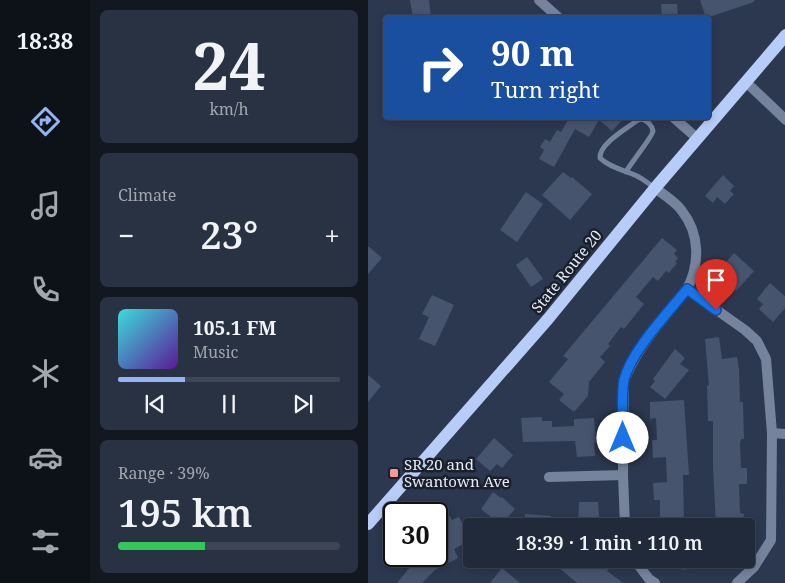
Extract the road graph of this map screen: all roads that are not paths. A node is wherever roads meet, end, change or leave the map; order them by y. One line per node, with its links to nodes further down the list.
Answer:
1 (539, 0): 2 (street)
2 (556, 15)
3 (786, 35): 4 (main road, State Route 20)
4 (746, 82): 8 (street); 9 (main road, State Route 20)
5 (638, 120): 10 (lane)
6 (643, 120): 10 (lane)
7 (676, 120): 9 (street)
8 (786, 120)
9 (698, 139): 11 (main road, State Route 20)
10 (626, 172): 11 (lane)
11 (655, 188): 12 (street); 18 (main road, State Route 20)
12 (687, 289): 13 (street); 15 (street)
13 (772, 434): 14 (street); 21 (street)
14 (786, 434)
15 (623, 475): 16 (street); 17 (street)
16 (550, 477)
17 (625, 518)
18 (368, 524)
19 (640, 568): 20 (street)
20 (656, 583)
21 (737, 583)

